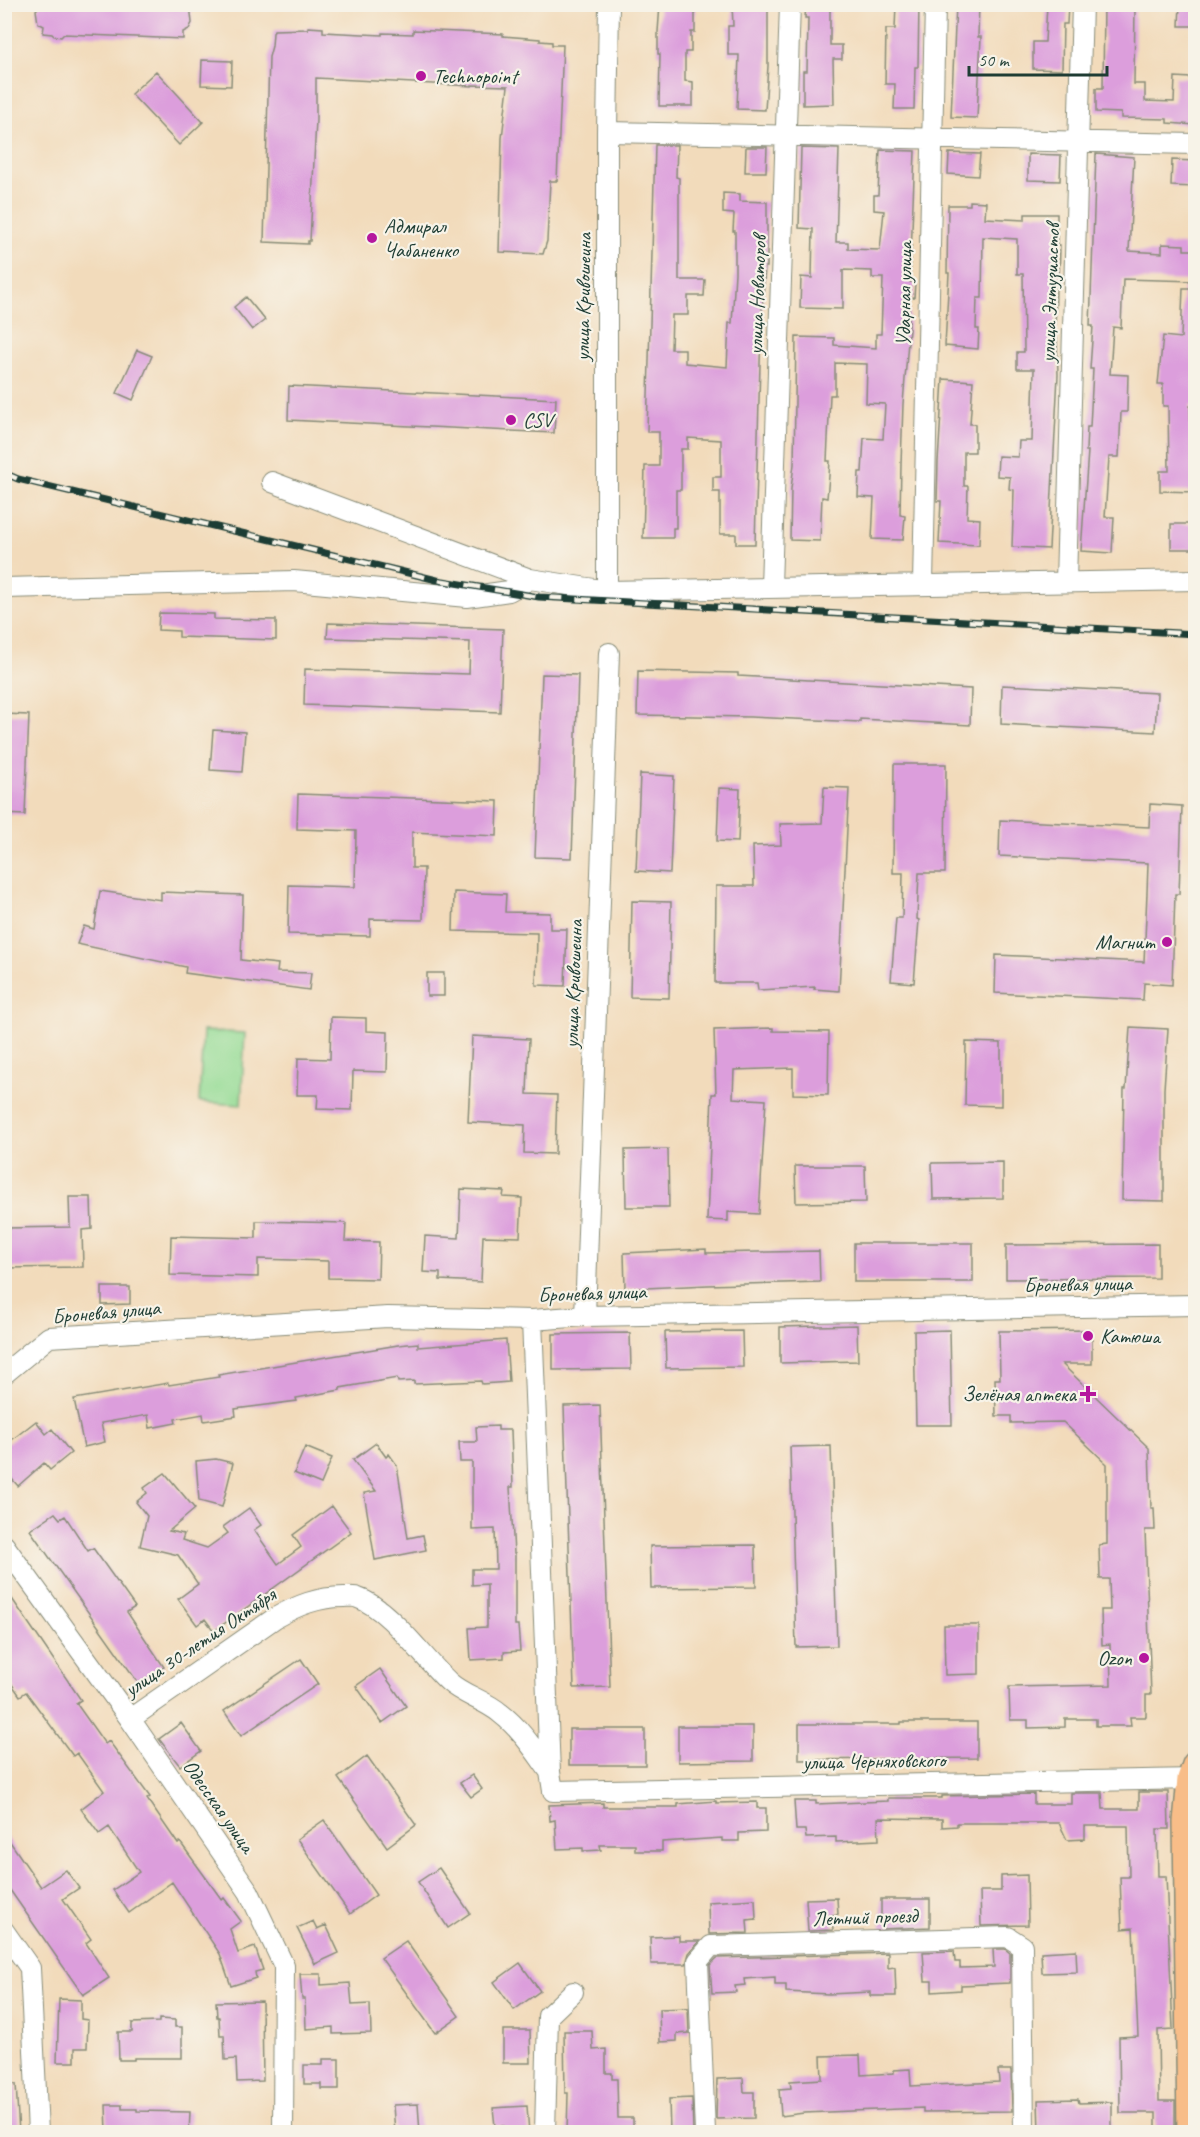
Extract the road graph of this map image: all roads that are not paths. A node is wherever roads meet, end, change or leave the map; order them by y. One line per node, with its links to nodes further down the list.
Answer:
1 (609, 4): 5 (street, улица Кривошеина)
2 (790, 4): 6 (street, улица Новаторов)
3 (935, 4): 7 (street, Ударная улица)
4 (1082, 4): 8 (street, улица Энтузиастов)
5 (607, 132): 6 (street); 17 (street, улица Кривошеина)
6 (786, 135): 7 (street); 15 (street, улица Новаторов)
7 (931, 138): 8 (street); 14 (street, Ударная улица)
8 (1078, 142): 9 (street); 13 (street, улица Энтузиастов)
9 (1196, 144)
10 (272, 482): 11 (street)
11 (530, 579): 16 (street); 17 (street)
12 (1196, 580): 13 (street)
13 (1066, 582): 14 (street)
14 (923, 584): 15 (street)
15 (771, 586): 17 (street)
16 (4, 588)
17 (607, 591)
18 (609, 653): 20 (street, улица Кривошеина)
19 (1196, 1305): 20 (street, Броневая улица)
20 (585, 1316): 21 (street, Броневая улица)
21 (532, 1320): 22 (street, Броневая улица); 26 (street)
22 (4, 1374)
23 (4, 1545): 24 (street, Одесская улица)
24 (130, 1719): 26 (street, улица 30-летия Октября); 30 (street, Одесская улица)
25 (1194, 1774): 26 (street, улица Черняховского); 34 (highway)
26 (552, 1781)
27 (4, 1931): 29 (street)
28 (573, 1992): 31 (street)
29 (38, 2133)
30 (283, 2133)
31 (545, 2133)
32 (705, 2133): 33 (street, Летний проезд)
33 (1024, 2133)
34 (1191, 2133)

